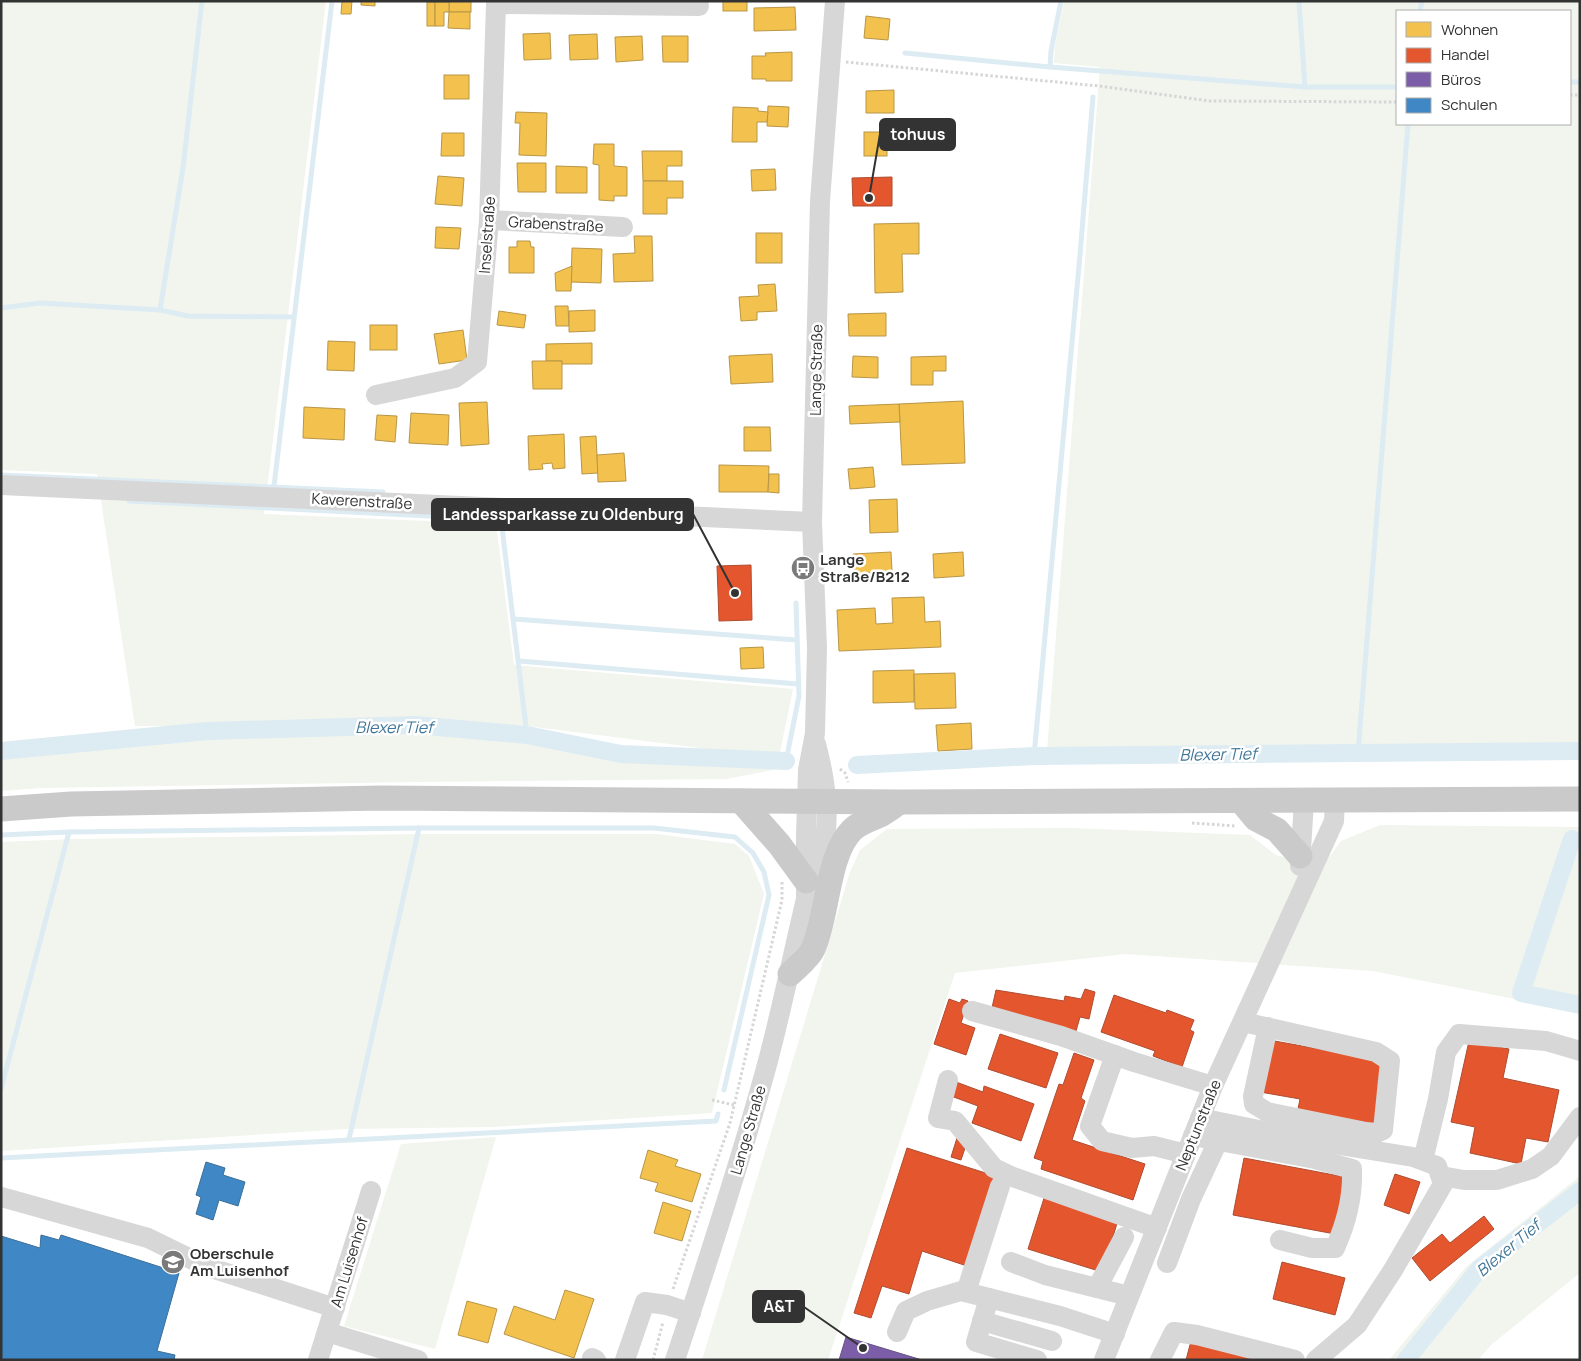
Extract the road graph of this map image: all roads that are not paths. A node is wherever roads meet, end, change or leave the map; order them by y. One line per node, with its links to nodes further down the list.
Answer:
1 (835, 1): 8 (street, Lange Straße)
2 (497, 3): 3 (street); 4 (street, Inselstraße)
3 (699, 6)
4 (488, 220): 5 (street, Grabenstraße); 6 (street, Inselstraße)
5 (623, 227)
6 (376, 395)
7 (1, 485): 8 (street, Kaverenstraße)
8 (812, 522): 10 (street, Lange Straße)
9 (1580, 799): 11 (main road)
10 (816, 800): 12 (main road); 15 (main road); 18 (street, Lange Straße)
11 (1335, 800): 14 (main road); 19 (street, Neptunstraße)
12 (741, 801): 16 (main road); 18 (main road)
13 (1241, 801): 14 (main road); 15 (main road); 17 (main road)
14 (1304, 801): 17 (street, Neptunstraße)
15 (900, 802): 20 (main road)
16 (1, 809)
17 (1300, 856): 19 (street, Neptunstraße)
18 (798, 885): 20 (street, Lange Straße)
19 (1300, 893): 22 (street, Neptunstraße)
20 (790, 974): 47 (street, Lange Straße)
21 (972, 1011): 25 (street)
22 (1243, 1022): 23 (street); 27 (street, Neptunstraße)
23 (1268, 1027): 23 (street)
24 (1580, 1051): 32 (street)
25 (1115, 1055): 27 (street); 31 (street)
26 (948, 1080): 37 (street)
27 (1213, 1086): 29 (street, Neptunstraße)
28 (1580, 1117): 33 (street)
29 (1200, 1118): 31 (street, Neptunstraße); 32 (street)
30 (1218, 1141): 31 (street); 39 (street); 41 (street)
31 (1189, 1145): 37 (street, Neptunstraße)
32 (1423, 1160): 33 (street)
33 (1441, 1176): 62 (street)
34 (1000, 1186): 43 (street)
35 (371, 1191): 46 (street, Am Luisenhof)
36 (1, 1197): 46 (street)
37 (1156, 1228): 44 (street, Neptunstraße)
38 (1124, 1237): 42 (street)
39 (1280, 1240)
40 (1011, 1262): 42 (street)
41 (1167, 1263)
42 (1097, 1288): 44 (street)
43 (966, 1292): 45 (street); 51 (street)
44 (1129, 1296): 52 (street, Neptunstraße)
45 (989, 1298): 48 (street); 49 (street)
46 (335, 1308): 50 (street, Am Luisenhof)
47 (691, 1313): 56 (street); 57 (street, Lange Straße)
48 (1060, 1316): 52 (street); 53 (street)
49 (982, 1321): 53 (street); 58 (street)
50 (327, 1332): 54 (street, Am Luisenhof); 55 (street)
51 (897, 1332)
52 (1114, 1334): 59 (street, Neptunstraße)
53 (1049, 1350)
54 (318, 1360)
55 (418, 1360)
56 (625, 1360)
57 (675, 1360)
58 (1036, 1360)
59 (1104, 1360)
60 (1160, 1360): 61 (street)
61 (1295, 1360)
62 (1316, 1360)

